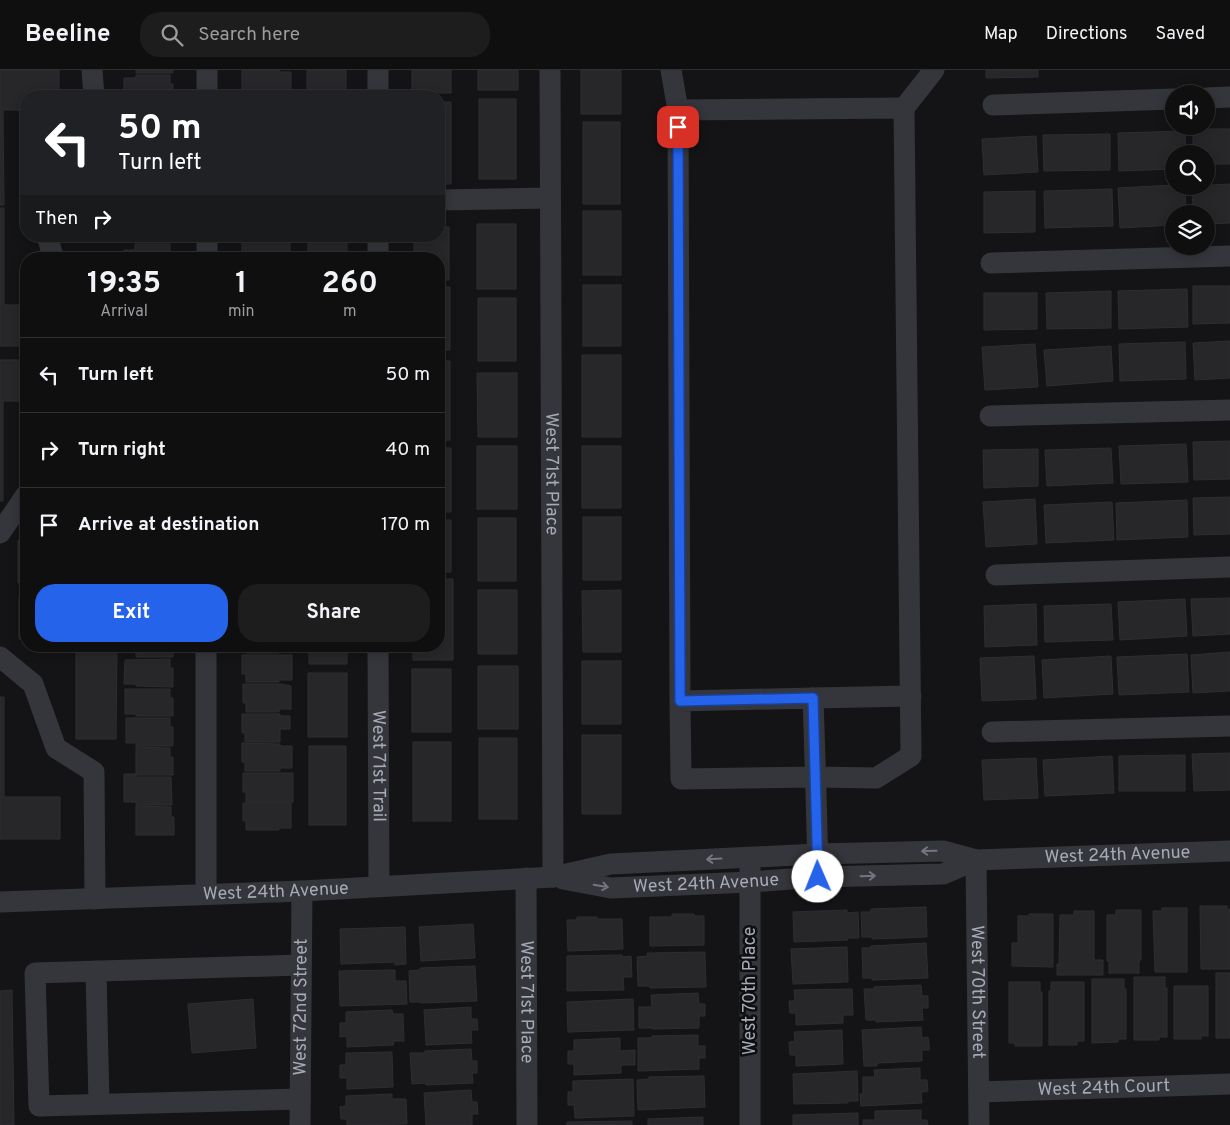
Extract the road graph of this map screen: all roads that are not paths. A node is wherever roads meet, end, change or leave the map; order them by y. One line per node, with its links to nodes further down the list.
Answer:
1 (92, 70): 7 (street)
2 (207, 70): 8 (street)
3 (378, 70): 9 (street)
4 (550, 70): 16 (street, West 71st Place)
5 (671, 70): 15 (street)
6 (934, 70): 14 (street)
7 (94, 90)
8 (207, 90)
9 (378, 90)
10 (1215, 98): 11 (street)
11 (1230, 98)
12 (1165, 99): 13 (street)
13 (992, 105)
14 (904, 108): 15 (street); 29 (street)
15 (678, 110): 31 (street)
16 (550, 198): 17 (street); 39 (street, West 71st Place)
17 (445, 200)
18 (1230, 256): 19 (street)
19 (991, 263)
20 (1230, 410): 21 (street)
21 (990, 416)
22 (20, 504): 23 (street)
23 (0, 533)
24 (1230, 567): 25 (street)
25 (996, 574)
26 (206, 652): 45 (street)
27 (378, 652): 43 (street, West 71st Trail)
28 (0, 657): 46 (street)
29 (911, 696): 30 (street); 34 (street)
30 (813, 698): 31 (street); 34 (street)
31 (680, 701): 34 (street)
32 (1230, 726): 33 (street)
33 (992, 732)
34 (815, 776): 36 (street)
35 (1230, 851): 38 (street, West 24th Avenue)
36 (818, 854): 37 (street, West 24th Avenue); 38 (street, West 24th Avenue, one-way to 36); 40 (street)
37 (749, 857): 39 (street, West 24th Avenue, one-way to 39); 42 (street, West 70th Place)
38 (976, 860): 40 (street, West 24th Avenue, one-way to 38); 51 (street, West 70th Street)
39 (553, 877): 41 (street, West 24th Avenue); 42 (street, West 24th Avenue, one-way to 42)
40 (818, 877): 42 (street, West 24th Avenue)
41 (526, 878): 43 (street, West 24th Avenue); 55 (street, West 71st Place)
42 (750, 882): 56 (street, West 70th Place)
43 (379, 886): 44 (street, West 24th Avenue)
44 (302, 891): 45 (street, West 24th Avenue); 48 (street, West 72nd Street)
45 (206, 894): 46 (street, West 24th Avenue)
46 (95, 899): 47 (street, West 24th Avenue)
47 (0, 902)
48 (301, 964): 49 (street); 52 (street, West 72nd Street)
49 (96, 971): 53 (street); 53 (street)
50 (1230, 1084): 51 (street, West 24th Court)
51 (979, 1092): 57 (street, West 70th Street)
52 (300, 1099): 53 (street); 54 (street, West 72nd Street)
53 (99, 1104)
54 (300, 1125)
55 (527, 1125)
56 (750, 1125)
57 (978, 1125)

